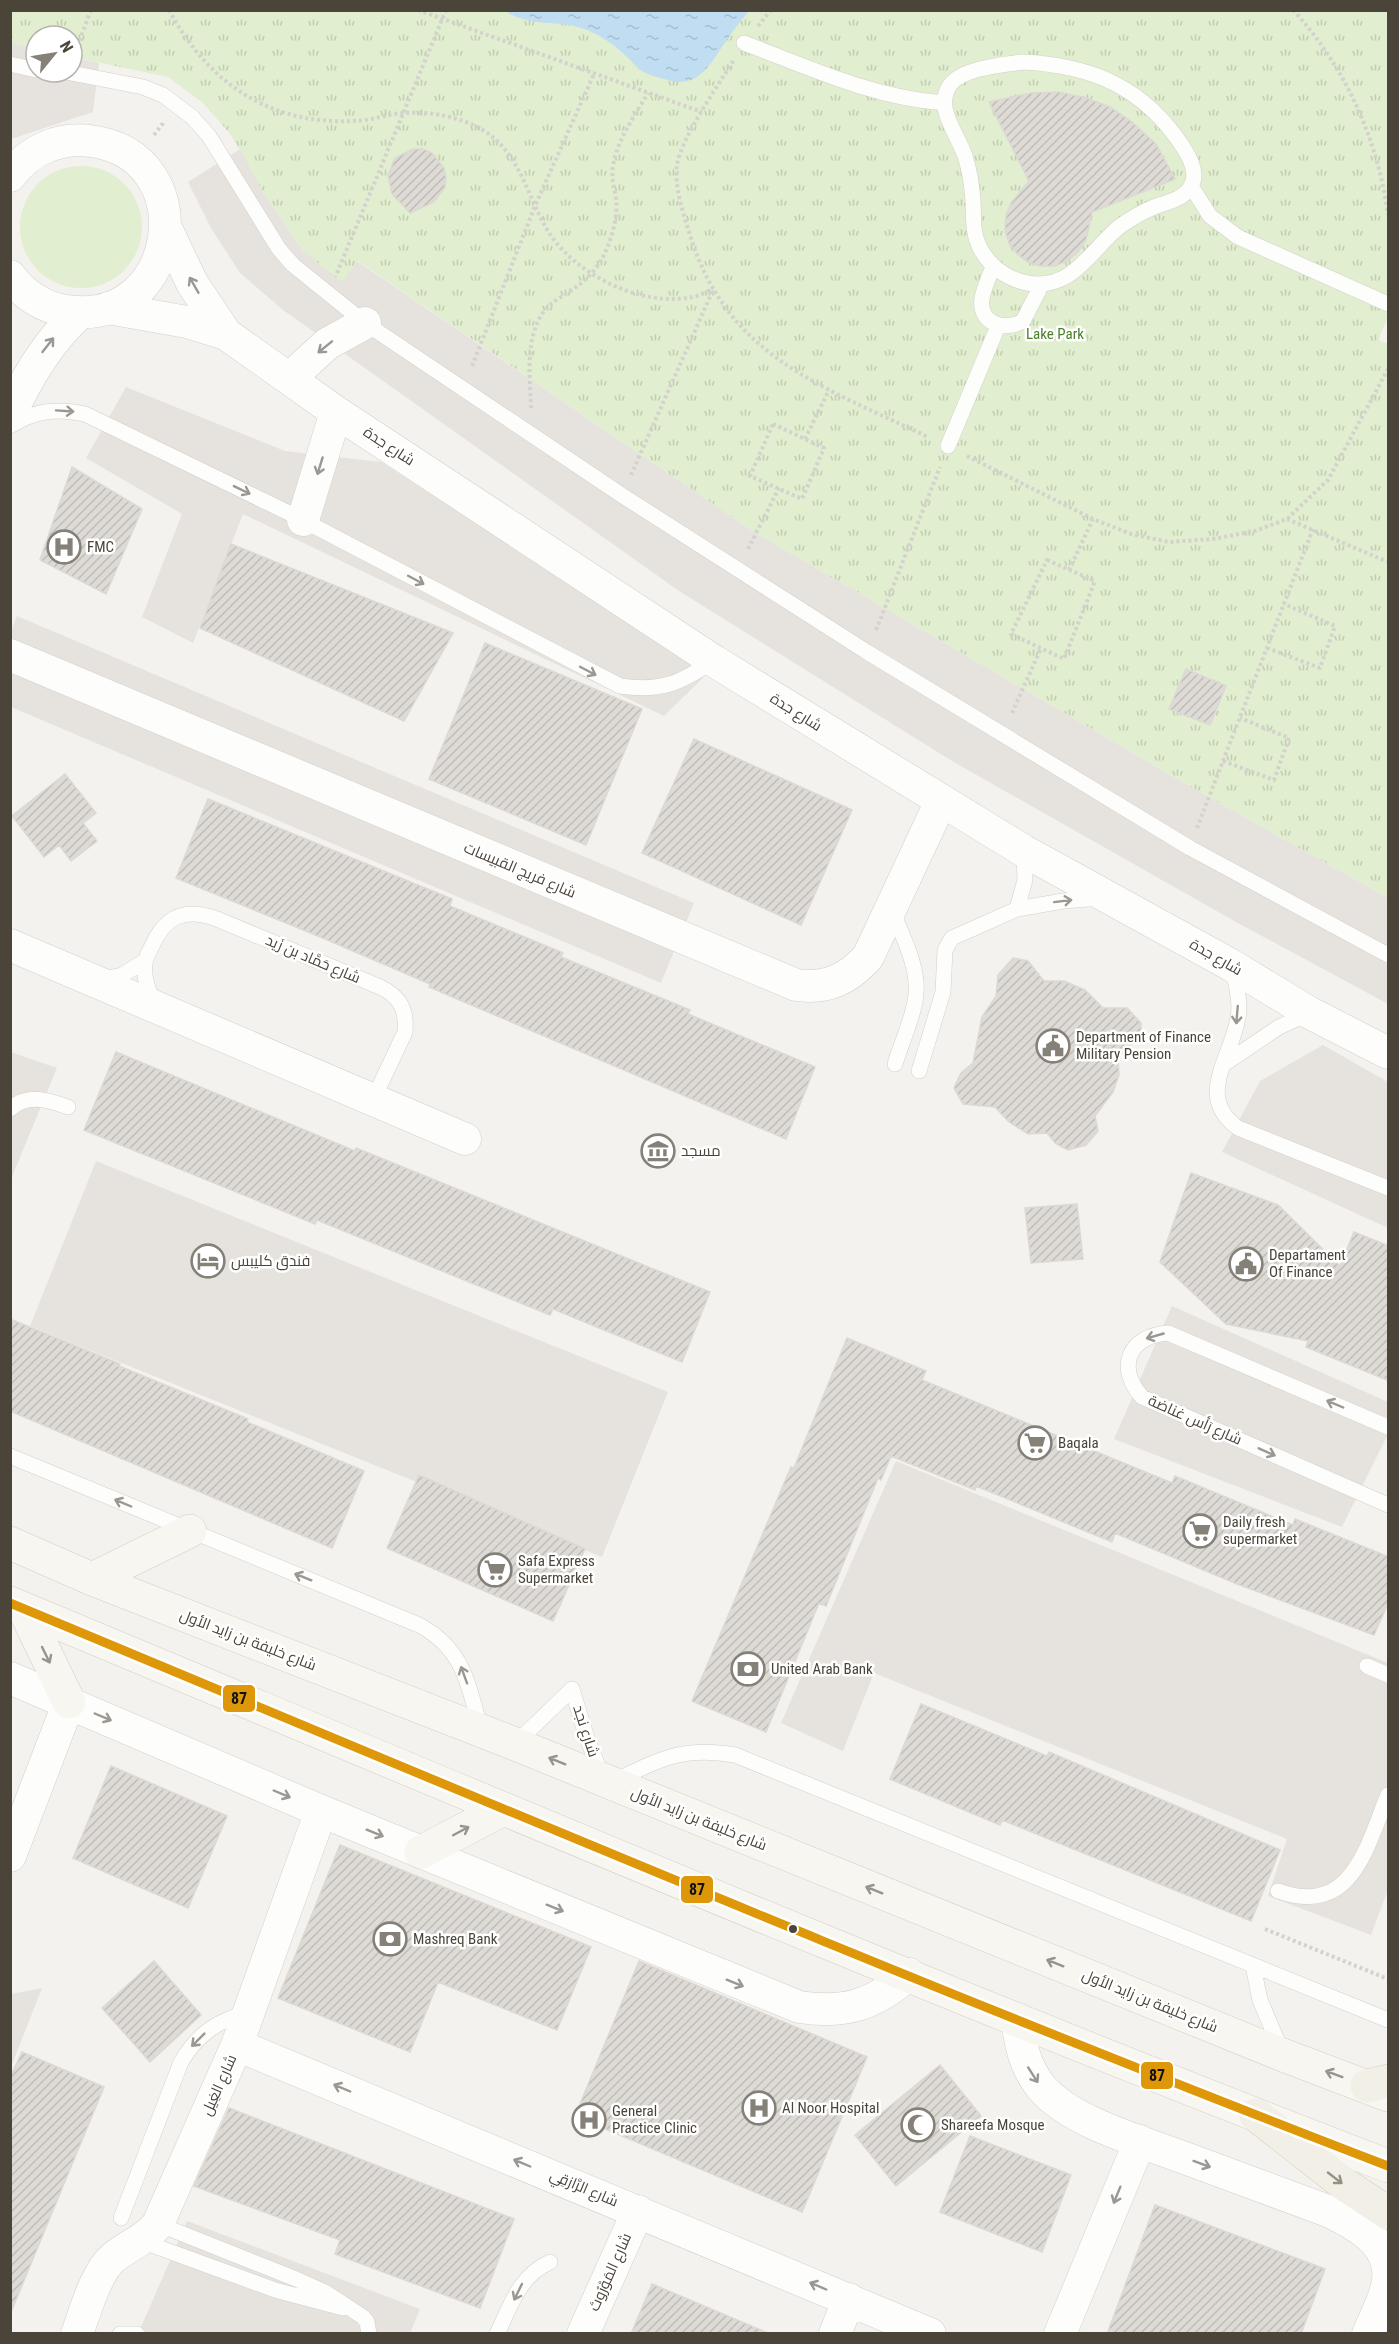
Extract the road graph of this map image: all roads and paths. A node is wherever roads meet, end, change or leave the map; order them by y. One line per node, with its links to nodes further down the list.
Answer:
1 (91, 10): 8 (path)
2 (170, 10): 15 (path)
3 (418, 10): 7 (path)
4 (446, 10): 7 (path)
5 (771, 10): 9 (path)
6 (1293, 10): 20 (path)
7 (442, 20): 11 (path); 15 (path)
8 (84, 29)
9 (744, 43): 13 (lane); 14 (path)
10 (84, 74): 30 (lane)
11 (594, 74): 12 (path); 19 (path)
12 (648, 93): 14 (path); 23 (path)
13 (944, 103): 18 (lane); 22 (lane)
14 (702, 112): 27 (path)
15 (403, 113): 19 (path); 24 (path)
16 (23, 149): 17 (street); 21 (street)
17 (10, 176)
18 (1191, 186): 26 (lane); 28 (lane)
19 (535, 206): 23 (path); 35 (path)
20 (1389, 215)
21 (166, 228): 29 (street); 32 (street, شارع جدة, one-way to 21)
22 (993, 267): 26 (lane); 31 (lane)
23 (591, 274): 27 (path); 40 (path)
24 (336, 275)
25 (10, 276): 29 (street, شارع جدة)
26 (1042, 284): 31 (lane)
27 (713, 289): 36 (path); 44 (path)
28 (1389, 304)
29 (93, 311): 32 (street, شارع جدة); 38 (street, one-way to 29)
30 (364, 322): 34 (street, one-way to 34); 35 (lane)
31 (998, 326): 42 (lane)
32 (226, 334): 34 (street, شارع جدة)
33 (1389, 369): 46 (path)
34 (290, 378): 37 (street, شارع جدة)
35 (463, 389): 40 (lane)
36 (829, 390): 41 (path); 42 (path)
37 (336, 412): 47 (street, one-way to 47); 57 (street, شارع جدة)
38 (10, 415)
39 (10, 426): 47 (lane, one-way to 47)
40 (531, 432): 44 (lane)
41 (805, 439): 43 (path); 43 (path)
42 (948, 446): 45 (path); 55 (path)
43 (778, 488): 50 (path)
44 (622, 496): 50 (lane)
45 (1093, 519): 46 (path); 51 (path)
46 (1287, 519): 48 (path)
47 (303, 520): 57 (lane, one-way to 57)
48 (1314, 529): 49 (path); 52 (path)
49 (1389, 562)
50 (738, 569): 55 (lane)
51 (1068, 570): 53 (path); 53 (path)
52 (1284, 604): 54 (path); 54 (path)
53 (1041, 648): 59 (path)
54 (1267, 648): 58 (path)
55 (867, 652): 59 (lane)
56 (10, 655): 65 (street, شارع فريج القبيسات)
57 (714, 661): 61 (street, شارع جدة)
58 (1240, 718): 60 (path); 60 (path)
59 (1002, 734): 62 (lane)
60 (1224, 761): 62 (path)
61 (941, 801): 63 (street, شارع جدة); 65 (street, شارع فريج القبيسات)
62 (1190, 848): 68 (lane)
63 (1024, 851): 64 (street, شارع جدة); 66 (lane)
64 (1109, 898): 66 (lane, one-way to 64); 70 (street, شارع جدة)
65 (891, 907): 75 (lane)
66 (1017, 909): 77 (lane)
67 (10, 945): 71 (street)
68 (1389, 955)
69 (145, 961): 71 (lane); 72 (lane); 78 (lane, شارع حَمَّاد بن زَيد)
70 (1231, 965): 73 (street, شارع جدة); 76 (lane, one-way to 76)
71 (98, 981): 72 (street)
72 (155, 1005): 78 (street)
73 (1310, 1013): 74 (street, شارع جدة); 76 (lane)
74 (1389, 1053)
75 (895, 1064)
76 (1224, 1064): 82 (lane)
77 (919, 1071)
78 (374, 1098): 81 (street)
79 (68, 1107): 80 (lane)
80 (10, 1108)
81 (465, 1138)
82 (1389, 1188)
83 (1389, 1427): 85 (lane, شارع رَأس غناضة, one-way to 85)
84 (10, 1456): 86 (lane, one-way to 84)
85 (1389, 1505)
86 (190, 1531): 88 (main road); 94 (lane, one-way to 86)
87 (10, 1543): 88 (main road, شارع خليفة بن زايد الأول)
88 (92, 1579): 94 (main road, شارع خليفة بن زايد الأول)
89 (17, 1606): 93 (main road, one-way to 93); 98 (main road)
90 (1367, 1666): 91 (lane)
91 (1389, 1676)
92 (10, 1678): 93 (street)
93 (69, 1702): 99 (street, one-way to 99); 101 (street)
94 (481, 1731): 95 (main road, شارع خليفة بن زايد الأول)
95 (515, 1744): 96 (main road, شارع خليفة بن زايد الأول, one-way to 95); 96 (lane, شارع نجد)
96 (607, 1781): 104 (lane); 111 (main road, شارع خليفة بن زايد الأول, one-way to 96)
97 (1389, 1795): 102 (lane)
98 (502, 1810): 100 (main road, one-way to 98); 105 (main road)
99 (321, 1811): 100 (street, one-way to 100); 107 (street, شارع الغِيل)
100 (421, 1852): 105 (street, one-way to 105)
101 (10, 1856)
102 (1278, 1891)
103 (1264, 1929): 106 (path)
104 (1253, 1966): 109 (lane); 111 (lane)
105 (909, 1974): 108 (main road)
106 (1389, 1979)
107 (248, 2013): 110 (street, شارع الغِيل); 118 (lane, one-way to 118)
108 (1017, 2019): 113 (main road); 114 (street, one-way to 114)
109 (1389, 2020)
110 (237, 2045): 116 (street, شارع الرَّازقِي, one-way to 110); 119 (street, شارع الغِيل)
111 (1283, 2055): 112 (main road, شارع خليفة بن زايد الأول, one-way to 111)
112 (1381, 2087)
113 (1256, 2115): 115 (main road); 117 (main road, one-way to 117)
114 (1140, 2141): 131 (street, one-way to 131); 132 (street, one-way to 132)
115 (1389, 2166)
116 (638, 2211): 121 (street, شارع الرَّازقِي, one-way to 116); 128 (street, شارع المَوْرُوث)
117 (1389, 2213)
118 (120, 2218)
119 (149, 2232): 122 (lane); 122 (lane); 123 (street)
120 (550, 2262): 127 (lane, one-way to 127)
121 (849, 2299): 129 (street); 130 (street, شارع الرَّازقِي)
122 (352, 2309): 126 (lane)
123 (76, 2334)
124 (120, 2334): 125 (lane)
125 (137, 2334)
126 (369, 2334)
127 (498, 2334)
128 (583, 2334)
129 (835, 2334)
130 (930, 2334)
131 (1060, 2334)
132 (1368, 2334)

